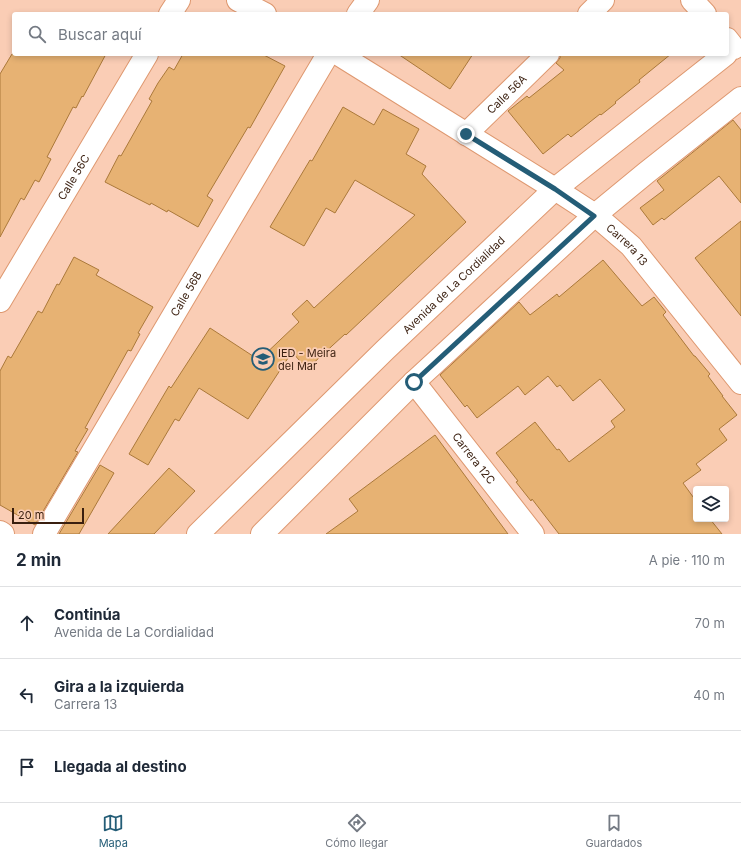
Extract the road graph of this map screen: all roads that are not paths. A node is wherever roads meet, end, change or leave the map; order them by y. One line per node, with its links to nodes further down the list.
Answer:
1 (179, 0): 6 (street)
2 (238, 0): 7 (street)
3 (368, 0): 8 (street)
4 (603, 0): 9 (street)
5 (692, 0): 10 (street)
6 (171, 12)
7 (260, 12)
8 (359, 12)
9 (591, 12)
10 (703, 12)
11 (146, 56): 20 (street, Calle 56C)
12 (327, 56): 25 (street, Calle 56B)
13 (341, 56): 17 (street, Carrera 13)
14 (546, 56): 17 (street, Calle 56A)
15 (720, 56): 18 (street, Avenida de La Cordialidad)
16 (741, 98): 19 (street)
17 (466, 134): 18 (street, Carrera 13)
18 (555, 189): 19 (street, Carrera 13); 26 (street, Avenida de La Cordialidad)
19 (594, 216): 21 (street); 22 (street, Carrera 13)
20 (0, 301)
21 (414, 382): 27 (street); 28 (street, Carrera 12C)
22 (741, 383)
23 (0, 532): 24 (street)
24 (3, 534)
25 (44, 534)
26 (198, 534)
27 (262, 534)
28 (533, 534)

